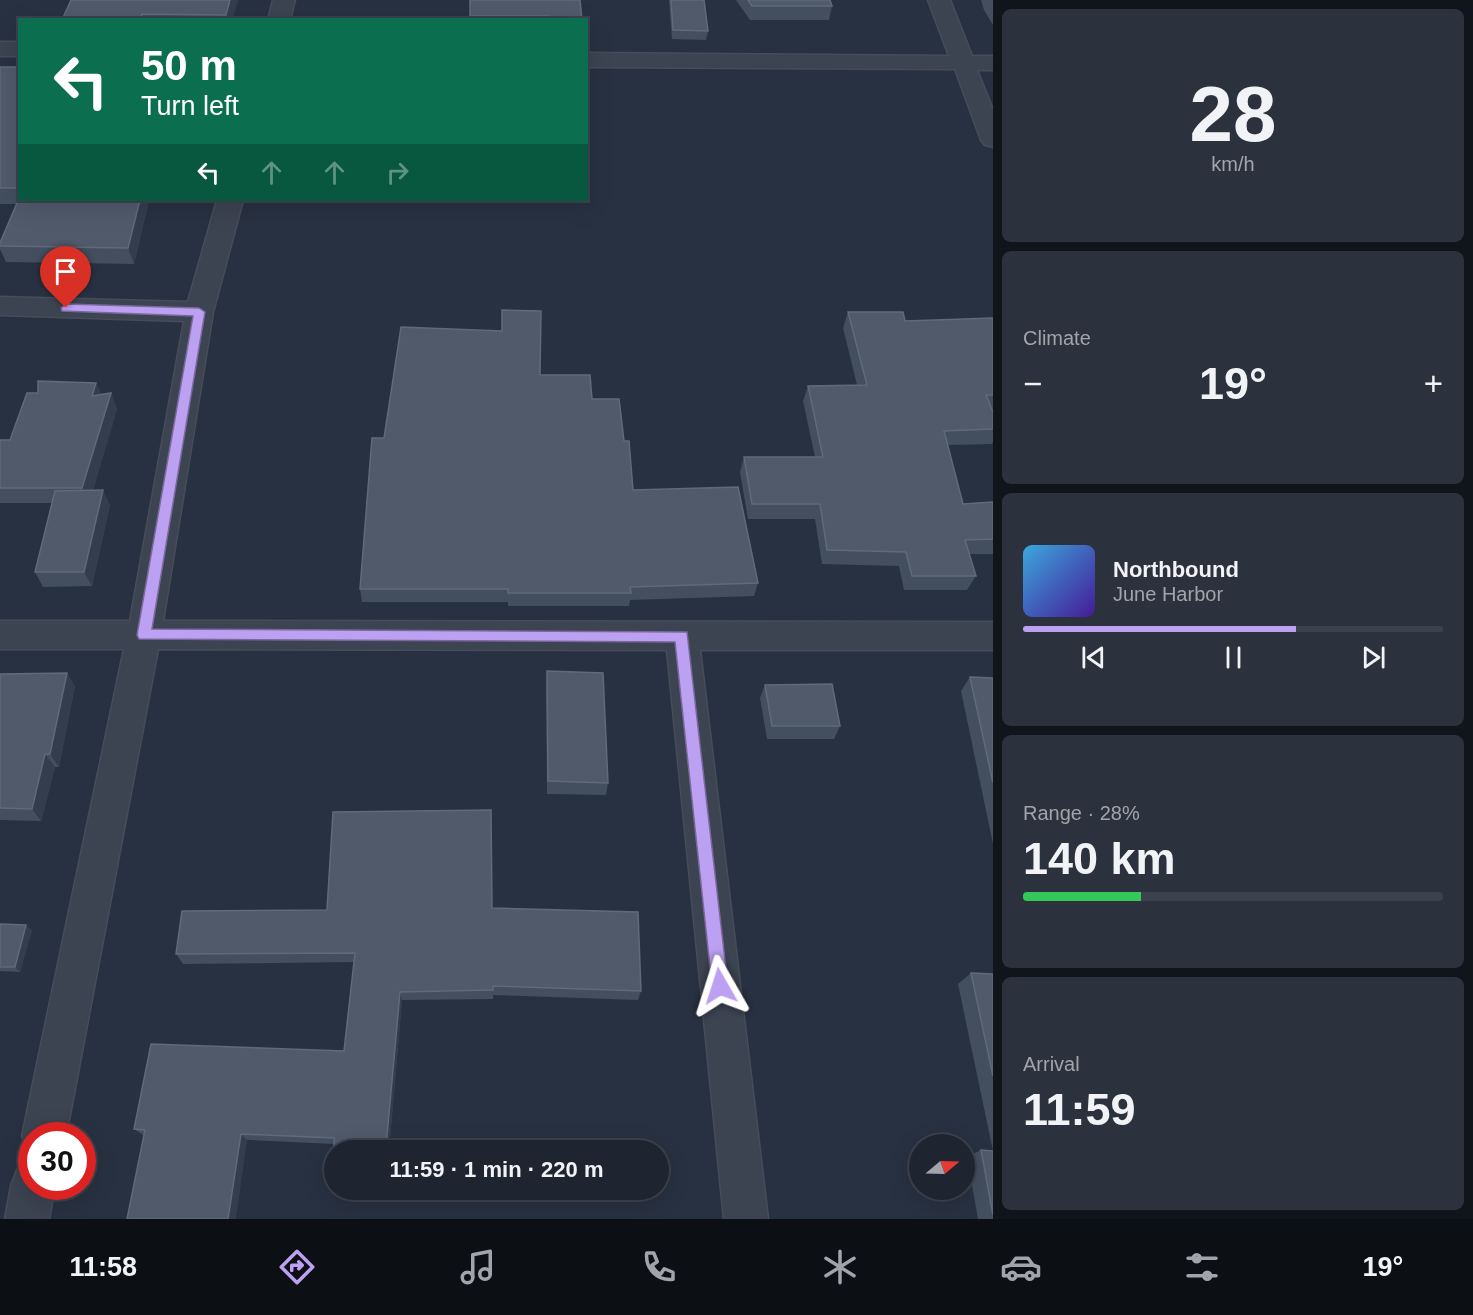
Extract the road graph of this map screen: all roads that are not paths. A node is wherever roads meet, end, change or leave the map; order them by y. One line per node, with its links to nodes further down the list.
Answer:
1 (284, 0): 3 (street)
2 (939, 0): 7 (street)
3 (280, 18)
4 (0, 49): 5 (street)
5 (18, 50)
6 (588, 60): 7 (street)
7 (964, 62): 8 (street); 9 (street)
8 (993, 63)
9 (993, 140)
10 (230, 201): 12 (street)
11 (0, 306): 12 (street)
12 (199, 312): 14 (street)
13 (0, 635): 14 (street)
14 (144, 635): 15 (street); 17 (street)
15 (682, 636): 16 (street); 20 (street)
16 (993, 636)
17 (47, 1122)
18 (30, 1200): 19 (street)
19 (27, 1219)
20 (746, 1219)

